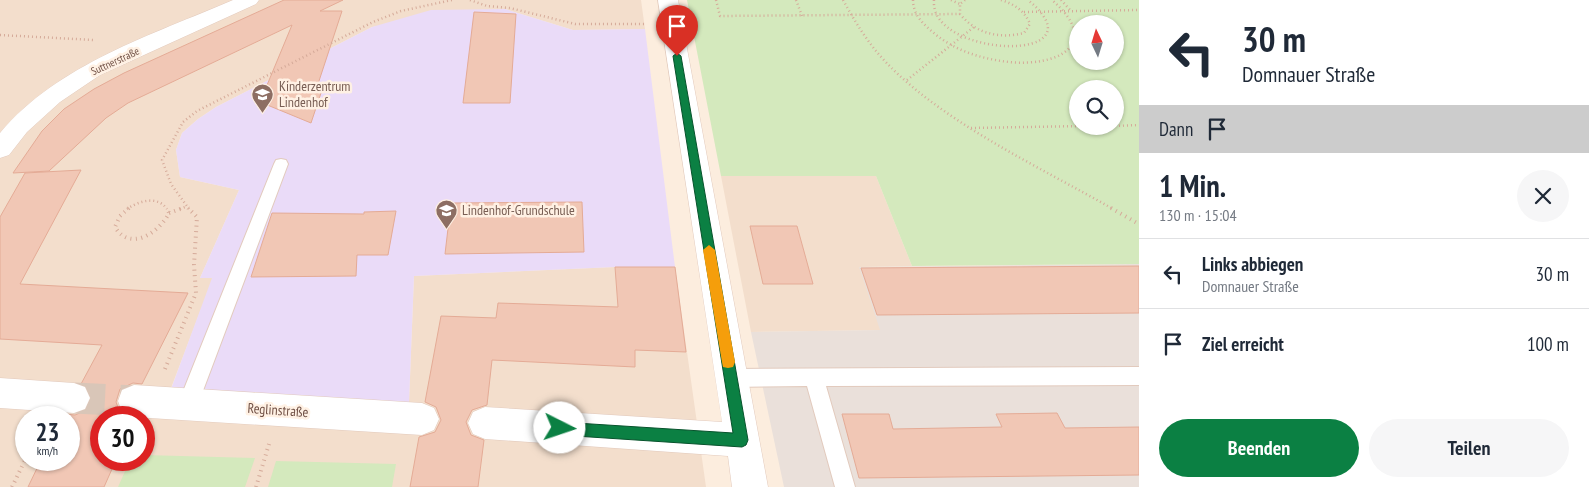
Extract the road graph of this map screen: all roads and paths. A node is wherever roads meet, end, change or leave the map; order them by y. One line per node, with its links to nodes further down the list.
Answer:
1 (249, 0): 32 (street, Suttnerstraße)
2 (452, 0): 40 (path)
3 (470, 0): 27 (path)
4 (668, 0): 44 (street)
5 (716, 0): 25 (path)
6 (796, 0): 25 (path)
7 (842, 0): 26 (path)
8 (913, 0): 22 (path)
9 (934, 0): 23 (path)
10 (951, 0): 16 (path)
11 (965, 0): 16 (path)
12 (1001, 0): 20 (path)
13 (1028, 0): 21 (path)
14 (1052, 0): 18 (path)
15 (1062, 0): 19 (path)
16 (960, 4): 24 (path)
17 (1139, 10): 19 (path)
18 (1064, 11): 19 (path); 21 (path); 31 (path)
19 (1071, 11)
20 (1024, 12): 21 (path); 28 (path)
21 (1042, 12): 30 (path)
22 (916, 14): 23 (path); 26 (path); 31 (path)
23 (936, 14): 24 (path); 30 (path)
24 (960, 14): 28 (path)
25 (802, 16): 26 (path)
26 (849, 16): 33 (path)
27 (653, 24)
28 (974, 27): 30 (path)
29 (0, 35): 32 (path)
30 (962, 36): 31 (path)
31 (951, 45): 33 (path)
32 (115, 60): 38 (street, Suttnerstraße)
33 (907, 80): 37 (path)
34 (1139, 125): 36 (path)
35 (1069, 126): 37 (path)
36 (1124, 126)
37 (971, 128): 42 (path)
38 (0, 149)
39 (281, 164): 49 (lane)
40 (185, 207): 41 (path); 48 (path)
41 (169, 213): 41 (path)
42 (1139, 224)
43 (1139, 376): 45 (lane)
44 (731, 378): 45 (lane); 53 (street)
45 (814, 378): 58 (lane)
46 (0, 393): 47 (street)
47 (74, 398)
48 (142, 401): 49 (street, Reglinstraße)
49 (188, 404): 50 (street, Reglinstraße)
50 (280, 410): 51 (street, Reglinstraße); 56 (path)
51 (422, 419)
52 (485, 423): 53 (street)
53 (742, 440): 57 (street)
54 (20, 471): 55 (path)
55 (12, 487)
56 (256, 487)
57 (750, 487)
58 (845, 487)

